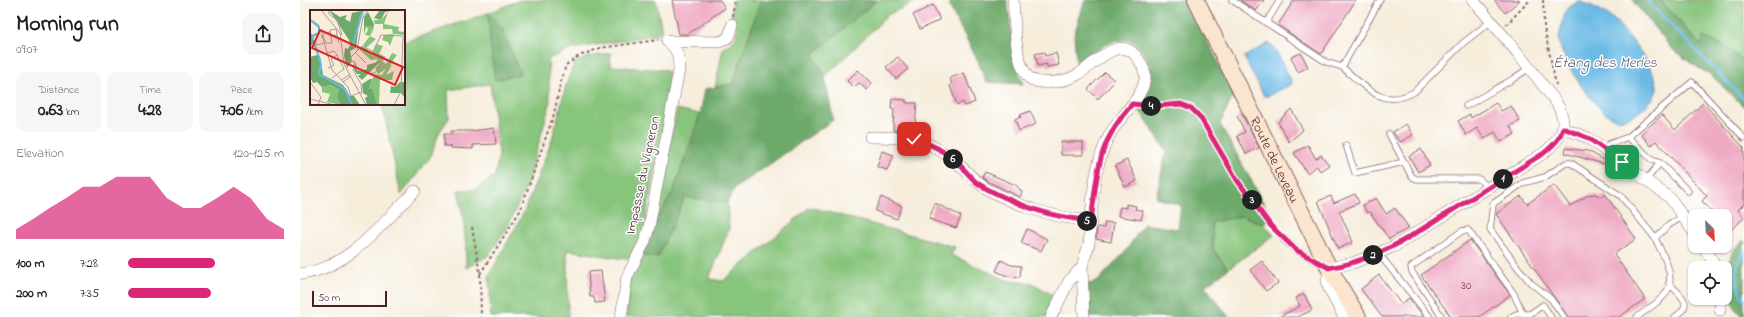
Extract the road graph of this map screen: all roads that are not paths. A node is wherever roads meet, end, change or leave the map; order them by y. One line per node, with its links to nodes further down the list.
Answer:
1 (1013, 0): 27 (street)
2 (1196, 0): 33 (street, Route de Leveau)
3 (1232, 0): 7 (lane)
4 (1280, 0): 7 (lane)
5 (1380, 0): 10 (lane)
6 (1473, 0): 8 (street)
7 (1266, 22): 10 (lane)
8 (1490, 22): 10 (lane); 11 (street)
9 (732, 25): 39 (street, Impasse du Vigneron)
10 (1342, 66)
11 (1529, 68): 12 (lane); 13 (street)
12 (1466, 106)
13 (1563, 128): 19 (street); 23 (street)
14 (1389, 134): 20 (lane)
15 (870, 137): 27 (street)
16 (1628, 137): 17 (lane); 19 (lane); 21 (lane)
17 (1744, 138)
18 (1346, 145): 20 (lane)
19 (1603, 148): 22 (street)
20 (1404, 162): 23 (lane)
21 (1660, 163): 22 (lane); 24 (lane)
22 (1646, 180): 26 (street)
23 (1489, 188): 31 (street)
24 (1688, 190)
25 (415, 191): 34 (street)
26 (1684, 216): 28 (street); 30 (lane)
27 (1091, 221): 32 (street)
28 (1688, 223)
29 (1283, 238): 33 (lane)
30 (1655, 238): 35 (lane); 48 (lane)
31 (1378, 253): 33 (street); 44 (lane)
32 (1082, 267): 40 (street); 41 (street)
33 (1329, 268): 42 (street); 43 (street, Route de Leveau)
34 (300, 274)
35 (1669, 283): 49 (lane); 50 (lane)
36 (1720, 305): 37 (street)
37 (1720, 310)
38 (1523, 314): 45 (lane); 46 (lane); 47 (lane)
39 (621, 317)
40 (1051, 317)
41 (1084, 317)
42 (1344, 317)
43 (1358, 317)
44 (1430, 317)
45 (1442, 317)
46 (1511, 317)
47 (1551, 317)
48 (1564, 317)
49 (1637, 317)
50 (1675, 317)

